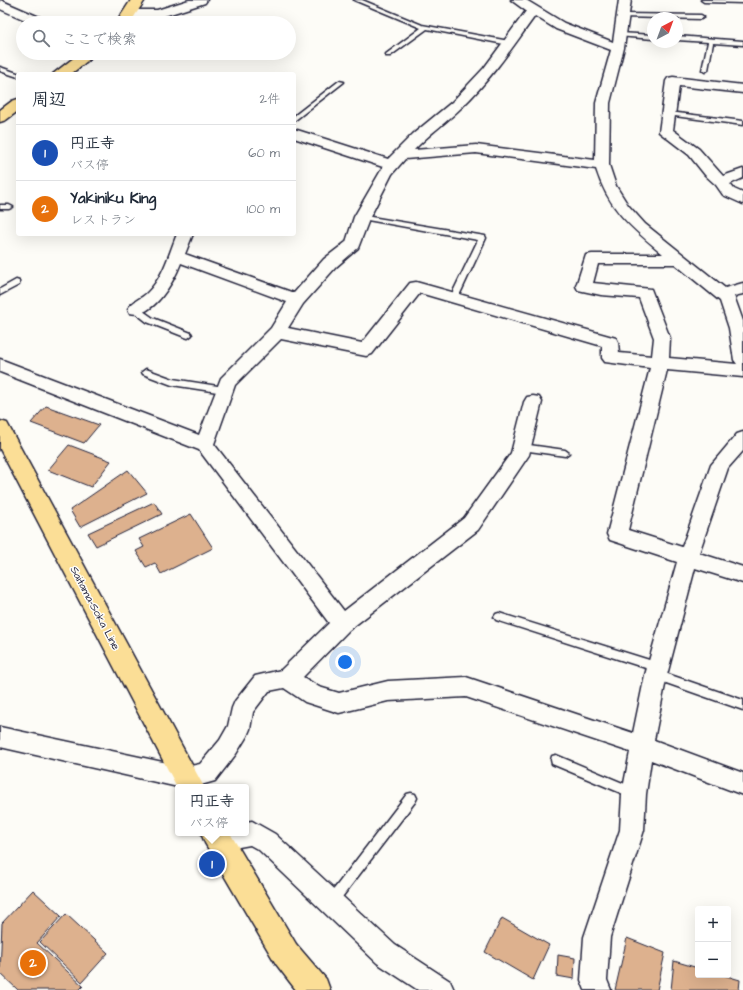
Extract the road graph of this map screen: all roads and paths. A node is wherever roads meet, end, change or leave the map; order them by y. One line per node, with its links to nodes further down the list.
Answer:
1 (138, 0): 11 (main road)
2 (201, 0): 12 (street)
3 (357, 0): 15 (lane)
4 (517, 0): 9 (street)
5 (625, 0): 13 (street)
6 (704, 0): 7 (lane)
7 (743, 1)
8 (0, 4): 10 (street)
9 (533, 10): 19 (street); 20 (street)
10 (27, 16)
11 (127, 16)
12 (142, 16)
13 (623, 16): 14 (lane); 19 (street)
14 (700, 17)
15 (426, 27): 20 (lane); 22 (lane)
16 (647, 38): 19 (lane)
17 (683, 38): 18 (lane)
18 (711, 40): 21 (lane); 25 (lane)
19 (619, 42): 38 (street)
20 (509, 43): 36 (street)
21 (743, 43)
22 (388, 55)
23 (80, 60): 26 (main road)
24 (0, 69): 27 (lane)
25 (705, 70)
26 (64, 72)
27 (16, 74)
28 (341, 82): 33 (lane)
29 (743, 89): 31 (street)
30 (16, 105): 32 (main road)
31 (669, 114): 34 (lane); 40 (street)
32 (0, 117)
33 (296, 117)
34 (743, 123)
35 (296, 134): 37 (street)
36 (402, 155): 37 (street); 38 (street)
37 (392, 165): 44 (street)
38 (602, 165): 47 (street)
39 (743, 173): 40 (street)
40 (722, 182): 41 (street)
41 (743, 199)
42 (0, 207): 43 (lane)
43 (9, 207)
44 (362, 217): 52 (lane); 53 (street)
45 (183, 236): 46 (street)
46 (176, 256): 53 (street); 54 (street)
47 (678, 259): 51 (street); 58 (street)
48 (16, 283): 50 (lane)
49 (743, 288): 51 (street)
50 (0, 292)
51 (723, 294): 57 (street)
52 (454, 298): 55 (street); 58 (street)
53 (296, 300): 55 (street)
54 (136, 309): 56 (lane)
55 (277, 332): 62 (street)
56 (188, 335)
57 (743, 360)
58 (660, 364): 60 (street); 69 (street)
59 (0, 365): 66 (street)
60 (743, 371)
61 (146, 372): 62 (lane)
62 (224, 390): 66 (street)
63 (533, 402): 67 (street)
64 (0, 430): 79 (main road, Saitama-Soka Line)
65 (743, 439): 69 (street)
66 (205, 445): 72 (street)
67 (522, 447): 68 (lane); 72 (street)
68 (565, 453)
69 (688, 557): 70 (street); 73 (street)
70 (743, 575)
71 (499, 617): 73 (lane)
72 (342, 624): 74 (street)
73 (657, 671): 75 (lane); 77 (street)
74 (287, 678): 77 (street); 79 (street)
75 (743, 705)
76 (0, 737): 79 (street)
77 (642, 746): 80 (street); 81 (street)
78 (556, 760): 81 (lane)
79 (189, 782)
80 (743, 784)
81 (634, 794): 89 (street)
82 (411, 798): 86 (lane)
83 (249, 833): 86 (street)
84 (228, 836): 85 (street)
85 (218, 837): 87 (main road)
86 (331, 902): 88 (street)
87 (315, 990)
88 (441, 990)
89 (598, 990)

